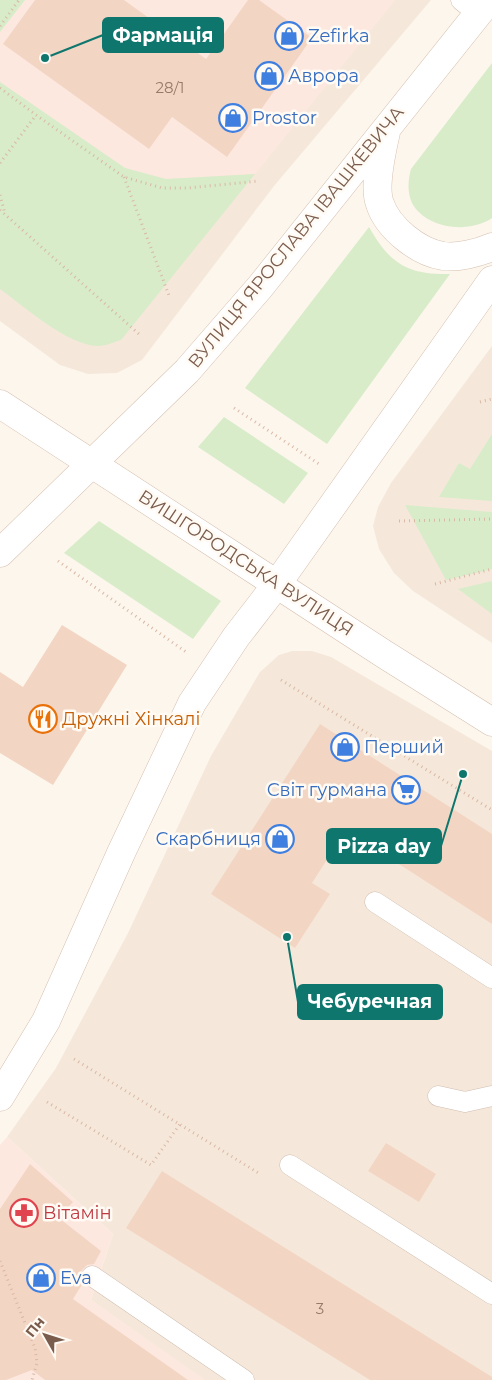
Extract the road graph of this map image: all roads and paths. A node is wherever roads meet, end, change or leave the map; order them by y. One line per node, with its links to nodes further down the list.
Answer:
1 (19, 0): 3 (path)
2 (476, 4): 6 (main road, ВУЛИЦЯ ЯРОСЛАВА ІВАШКЕВИЧА)
3 (0, 26)
4 (0, 88): 5 (path)
5 (36, 115): 7 (path); 8 (path)
6 (386, 128): 13 (main road); 21 (main road, ВУЛИЦЯ ЯРОСЛАВА ІВАШКЕВИЧА)
7 (0, 163)
8 (124, 177): 9 (path); 15 (path)
9 (259, 181)
10 (0, 195): 12 (path)
11 (0, 210): 12 (path)
12 (5, 214): 16 (path)
13 (492, 247)
14 (492, 280): 28 (main road)
15 (170, 298)
16 (140, 336)
17 (492, 399): 18 (path)
18 (480, 402)
19 (0, 404): 21 (main road, ВИШГОРОДСЬКА ВУЛИЦЯ)
20 (234, 408): 22 (path)
21 (91, 462): 25 (main road, ВУЛИЦЯ ЯРОСЛАВА ІВАШКЕВИЧА); 28 (main road, ВИШГОРОДСЬКА ВУЛИЦЯ)
22 (319, 464)
23 (492, 519): 24 (path)
24 (399, 521)
25 (0, 553)
26 (58, 561): 30 (path)
27 (492, 569): 29 (path)
28 (277, 584): 32 (main road, ВИШГОРОДСЬКА ВУЛИЦЯ); 38 (main road)
29 (435, 584)
30 (188, 654)
31 (281, 680): 33 (path)
32 (492, 722)
33 (492, 810)
34 (375, 902): 35 (lane)
35 (492, 978)
36 (438, 1096): 37 (lane)
37 (492, 1096)
38 (0, 1097)
39 (47, 1102): 40 (path)
40 (180, 1124)
41 (290, 1165): 44 (lane)
42 (0, 1262): 45 (path)
43 (92, 1276): 46 (lane)
44 (492, 1294)
45 (32, 1380)
46 (244, 1380)

